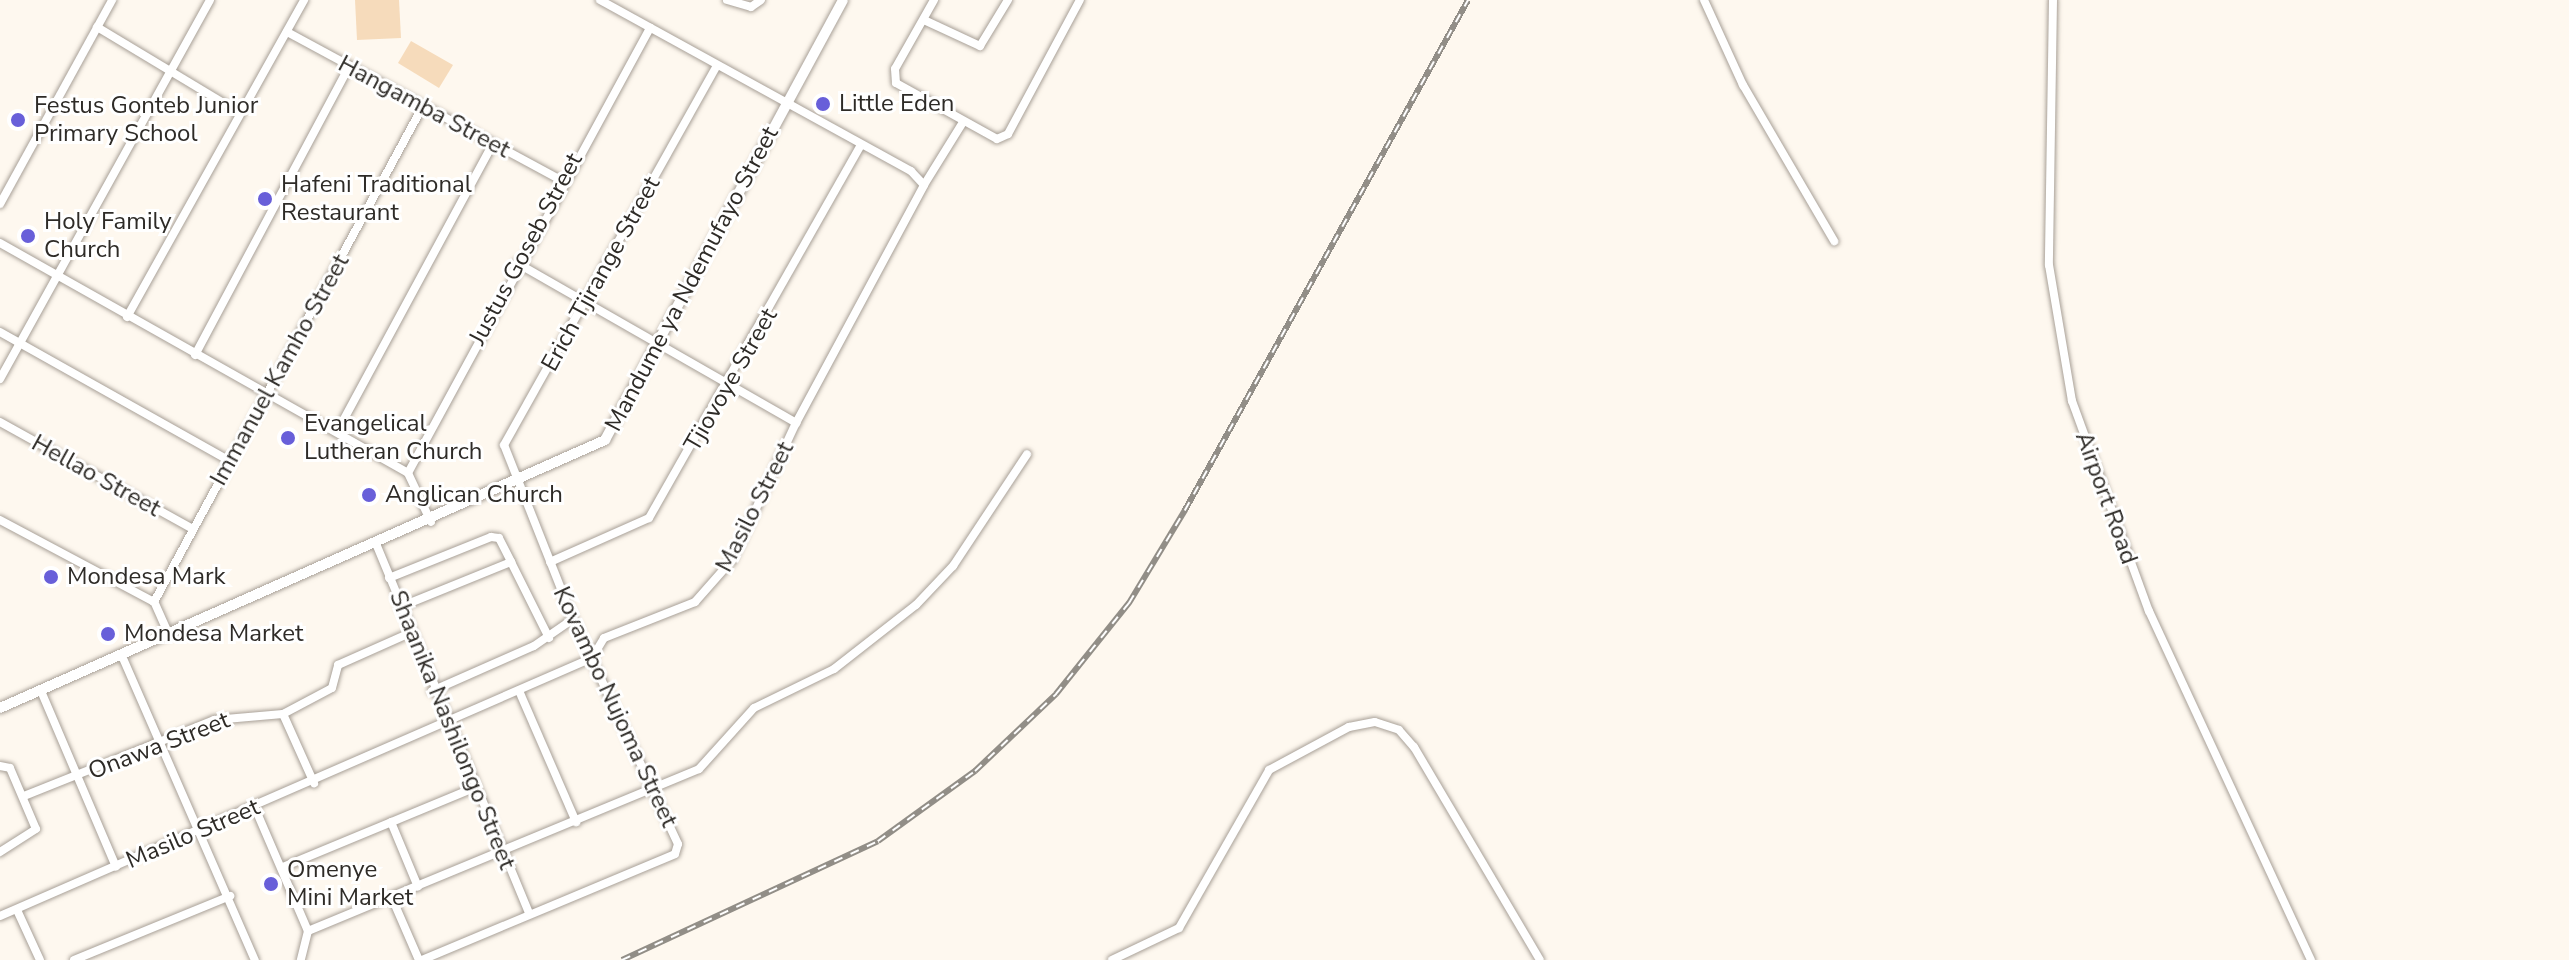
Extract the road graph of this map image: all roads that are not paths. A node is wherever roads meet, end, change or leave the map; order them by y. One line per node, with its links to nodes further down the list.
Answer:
1 (112, 0): 14 (street)
2 (210, 0): 19 (street)
3 (304, 0): 16 (street)
4 (600, 0): 15 (street)
5 (727, 0): 6 (street)
6 (761, 0)
7 (843, 0): 20 (street, Mandume ya Ndemufayo Street)
8 (934, 0): 13 (street)
9 (1008, 0): 13 (street)
10 (1080, 0): 23 (street)
11 (1704, 0): 29 (street)
12 (2053, 0): 99 (street, Airport Road)
13 (924, 20): 23 (street)
14 (97, 27): 19 (street); 28 (street)
15 (650, 28): 17 (street); 26 (street, Justus Goseb Street)
16 (287, 32): 18 (street, Hangamba Street); 22 (street)
17 (717, 66): 20 (street); 33 (street, Erich Tjirange Street)
18 (349, 67): 21 (street, Hangamba Street); 38 (street)
19 (172, 70): 22 (street); 32 (street)
20 (787, 103): 25 (street); 36 (street, Mandume ya Ndemufayo Street)
21 (423, 106): 24 (street, Hangamba Street); 41 (street, Immanuel Kamho Street)
22 (240, 113): 34 (street)
23 (963, 122): 27 (street, Masilo Street)
24 (492, 145): 26 (street, Hangamba Street); 44 (street)
25 (861, 145): 27 (street); 40 (street, Tjiovoye Street)
26 (562, 181): 31 (street, Justus Goseb Street)
27 (924, 185): 43 (street, Masilo Street)
28 (0, 204)
29 (1834, 241)
30 (0, 243): 32 (street)
31 (517, 263): 33 (street); 47 (street, Justus Goseb Street)
32 (57, 275): 34 (street); 37 (street)
33 (587, 300): 36 (street); 48 (street, Erich Tjirange Street)
34 (127, 317): 38 (street)
35 (0, 332): 37 (street)
36 (659, 340): 40 (street); 48 (street, Mandume ya Ndemufayo Street)
37 (20, 343): 39 (street); 46 (street)
38 (195, 355): 41 (street)
39 (0, 379)
40 (733, 381): 43 (street); 54 (street, Tjiovoye Street)
41 (268, 394): 44 (street); 46 (street, Immanuel Kamho Street)
42 (0, 422): 51 (street, Hellao Street)
43 (796, 423): 63 (street, Masilo Street)
44 (337, 432): 47 (street)
45 (1027, 454): 75 (street)
46 (230, 461): 51 (street, Immanuel Kamho Street)
47 (408, 473): 50 (street)
48 (516, 484): 50 (street, Mandume ya Ndemufayo Street); 54 (street, Kovambo Nujoma Street)
49 (0, 520): 56 (street)
50 (431, 522): 52 (street, Mandume ya Ndemufayo Street)
51 (193, 529): 56 (street, Immanuel Kamho Street)
52 (377, 546): 55 (street, Shaanika Nashilongo Street); 60 (street, Mandume ya Ndemufayo Street)
53 (511, 562): 55 (street); 57 (street); 61 (street)
54 (550, 562): 58 (street, Kovambo Nujoma Street)
55 (389, 578): 57 (street, Shaanika Nashilongo Street)
56 (154, 602): 60 (street)
57 (400, 607): 59 (street, Shaanika Nashilongo Street)
58 (573, 619): 61 (street); 63 (street, Kovambo Nujoma Street)
59 (410, 633): 65 (street, Shaanika Nashilongo Street); 68 (street, Onawa Street)
60 (169, 635): 62 (street, Mandume ya Ndemufayo Street)
61 (549, 638): 65 (street)
62 (122, 656): 64 (street, Mandume ya Ndemufayo Street); 70 (street)
63 (592, 658): 66 (street, Masilo Street); 75 (street, Kovambo Nujoma Street)
64 (41, 691): 67 (street, Mandume ya Ndemufayo Street); 72 (street)
65 (432, 691): 69 (street, Shaanika Nashilongo Street)
66 (520, 693): 69 (street, Masilo Street); 79 (street)
67 (0, 708)
68 (283, 714): 70 (street, Onawa Street); 73 (street)
69 (446, 725): 73 (street, Masilo Street); 74 (street, Shaanika Nashilongo Street)
70 (165, 743): 72 (street, Onawa Street); 80 (street)
71 (0, 766): 76 (street)
72 (78, 776): 76 (street, Onawa Street); 83 (street)
73 (314, 783): 77 (street, Masilo Street)
74 (474, 788): 78 (street); 81 (street, Shaanika Nashilongo Street)
75 (651, 790): 79 (street); 89 (street, Kovambo Nujoma Street)
76 (24, 796): 82 (street)
77 (255, 808): 80 (street, Masilo Street); 84 (street)
78 (391, 822): 84 (street); 85 (street)
79 (576, 822): 81 (street)
80 (203, 830): 83 (street, Masilo Street); 86 (street)
81 (502, 851): 85 (street); 89 (street, Shaanika Nashilongo Street)
82 (0, 852)
83 (116, 867): 88 (street, Masilo Street)
84 (283, 867): 91 (street)
85 (418, 887): 87 (street)
86 (230, 896): 93 (street); 94 (street)
87 (392, 898): 91 (street); 96 (street)
88 (17, 910): 90 (street, Masilo Street); 92 (street)
89 (529, 913): 96 (street, Kovambo Nujoma Street)
90 (0, 916)
91 (308, 931): 95 (street)
92 (40, 960)
93 (74, 960)
94 (255, 960)
95 (301, 960)
96 (420, 960)
97 (1112, 960): 98 (street)
98 (1540, 960)
99 (2311, 960)

